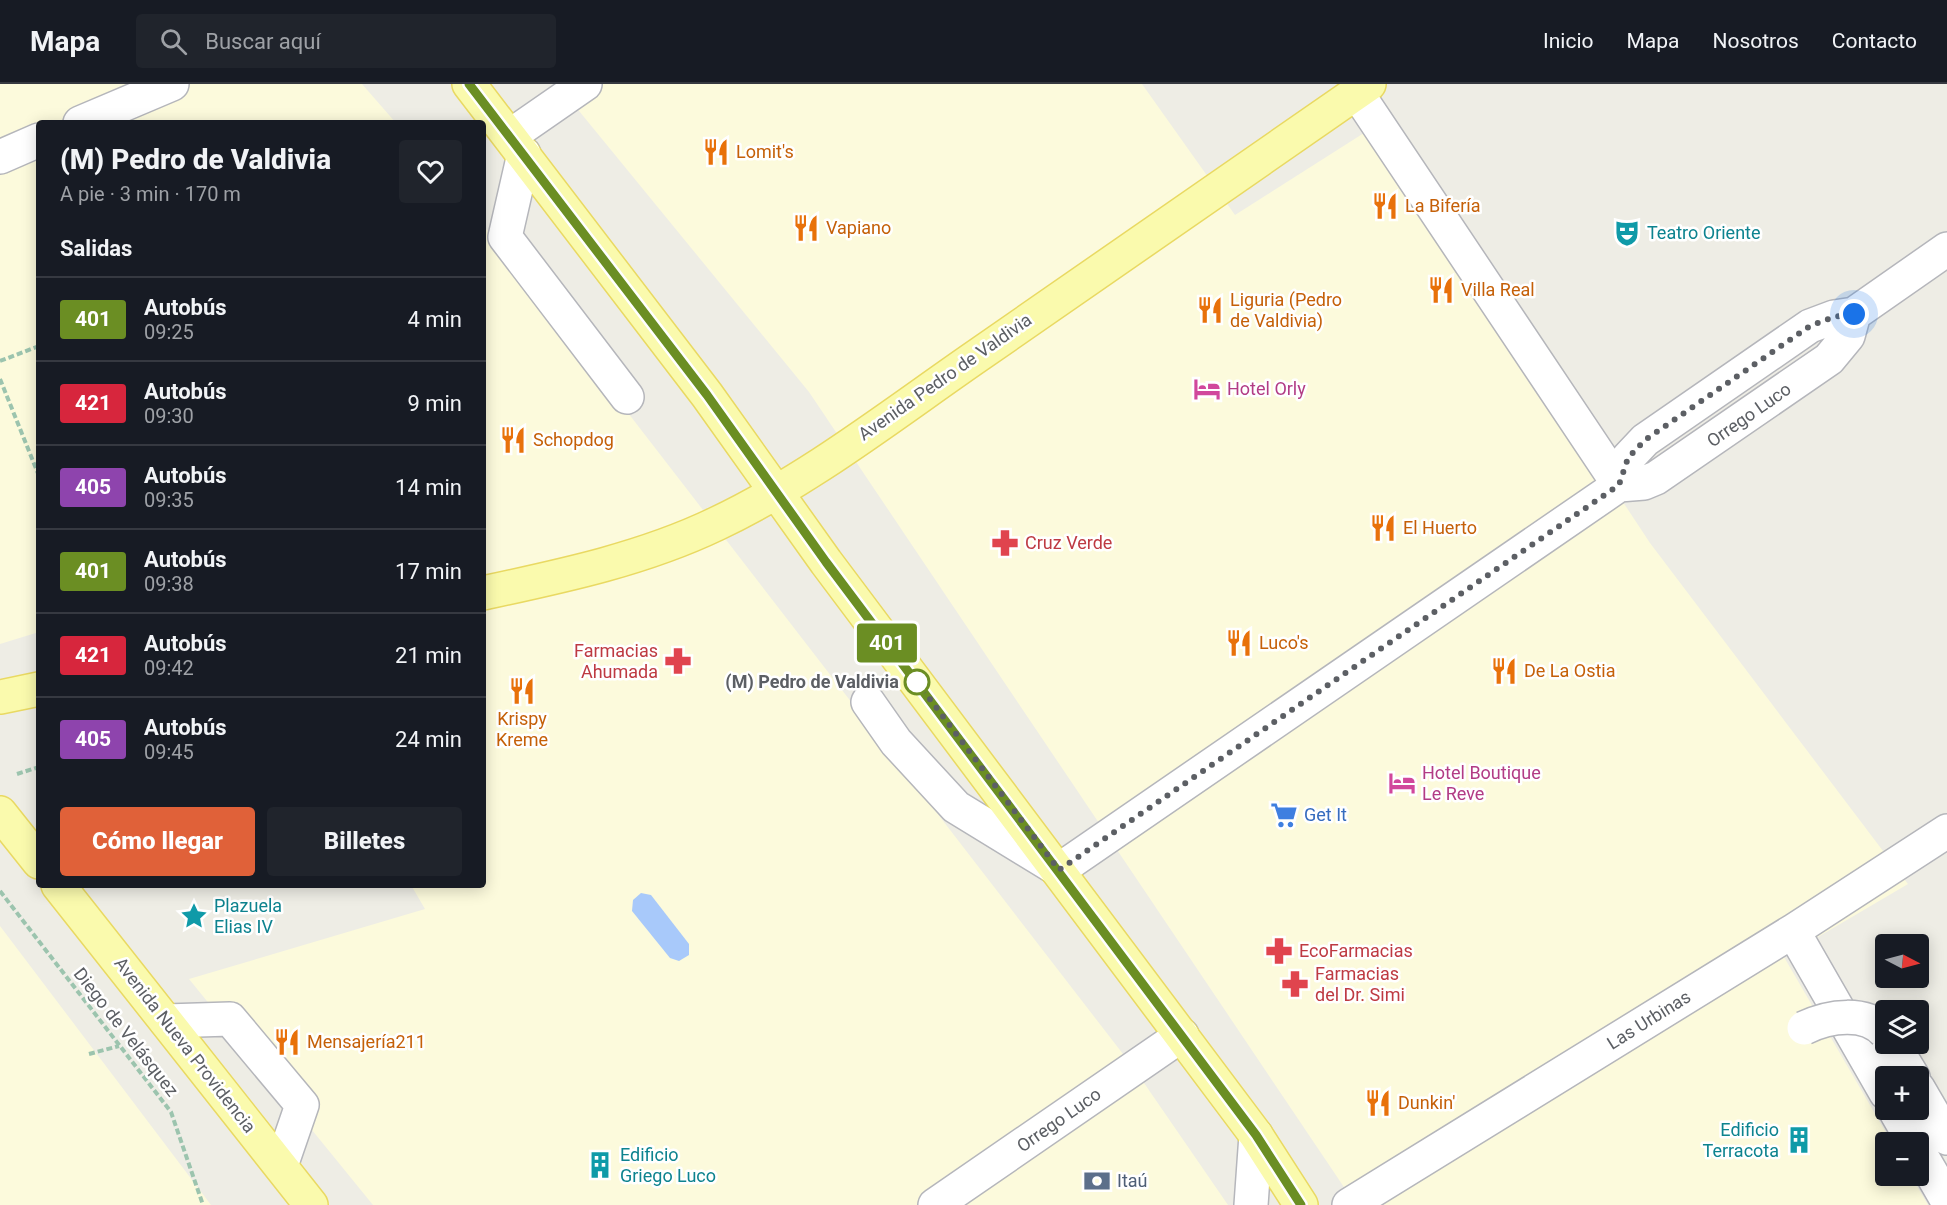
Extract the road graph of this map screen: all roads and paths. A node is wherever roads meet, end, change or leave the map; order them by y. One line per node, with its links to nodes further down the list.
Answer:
1 (172, 84): 5 (street)
2 (469, 84): 7 (main road)
3 (585, 84): 7 (street)
4 (1363, 88): 15 (street); 16 (main road, Avenida Pedro de Valdivia)
5 (87, 120)
6 (36, 141): 8 (street)
7 (517, 145): 13 (street); 16 (main road)
8 (0, 157)
9 (1947, 249): 15 (street, Orrego Luco)
10 (36, 347): 11 (path)
11 (0, 362)
12 (0, 379): 14 (path)
13 (627, 397)
14 (36, 469)
15 (1619, 485): 26 (street)
16 (777, 491): 17 (main road, Avenida Pedro de Valdivia); 26 (main road)
17 (486, 592)
18 (36, 689): 19 (main road)
19 (0, 697)
20 (868, 702): 26 (street)
21 (36, 768): 22 (path)
22 (13, 775)
23 (0, 813): 25 (main road)
24 (1947, 831): 29 (street, Las Urbinas)
25 (36, 858)
26 (1059, 870): 33 (main road)
27 (60, 888): 30 (main road, Avenida Nueva Providencia)
28 (0, 891): 34 (path, Diego de Velásquez)
29 (1792, 931): 36 (street); 48 (street, Las Urbinas)
30 (166, 1021): 40 (main road, Avenida Nueva Providencia); 40 (street)
31 (1875, 1025): 32 (street, bridge)
32 (1804, 1028)
33 (1182, 1035): 38 (main road); 45 (street, Orrego Luco)
34 (119, 1046): 35 (path); 43 (path, Diego de Velásquez)
35 (89, 1054)
36 (1875, 1074)
37 (1929, 1107): 39 (street)
38 (1256, 1135): 46 (street); 47 (main road)
39 (1947, 1138)
40 (280, 1166): 44 (main road, Avenida Nueva Providencia)
41 (1929, 1169): 42 (street)
42 (1947, 1200)
43 (203, 1205)
44 (311, 1205)
45 (936, 1205)
46 (1251, 1205)
47 (1301, 1205)
48 (1349, 1205)

